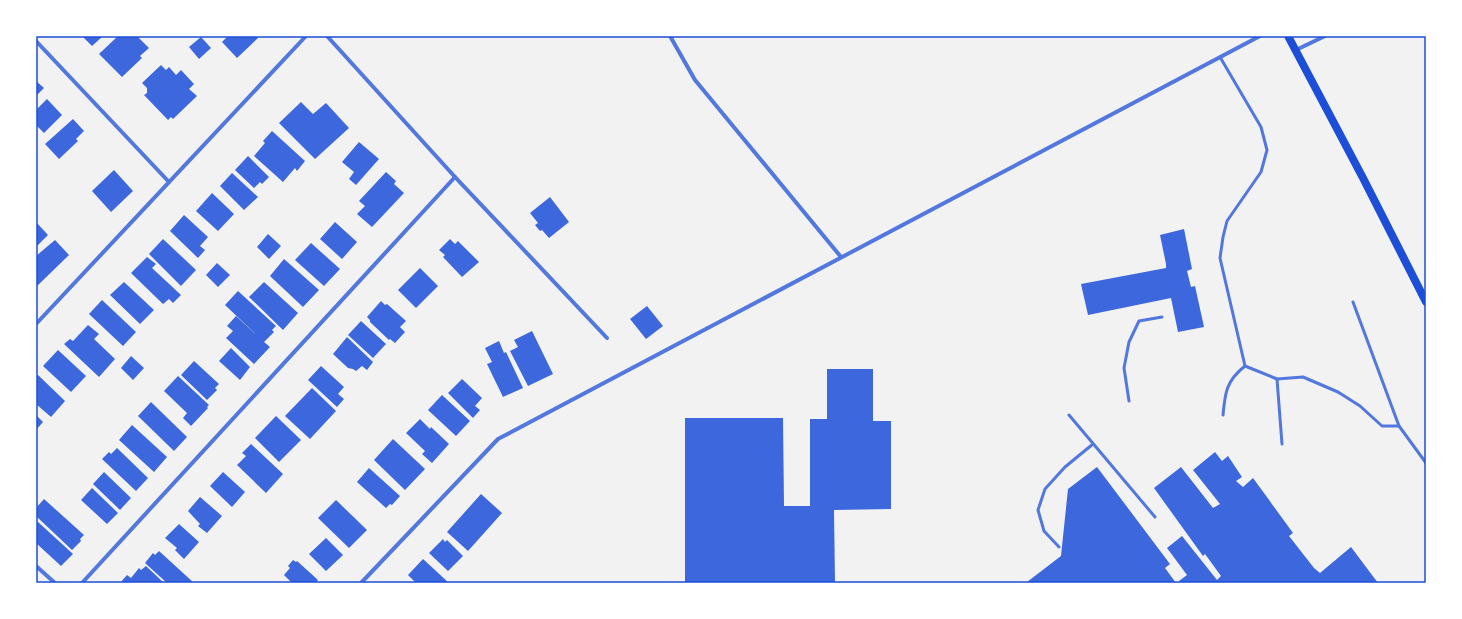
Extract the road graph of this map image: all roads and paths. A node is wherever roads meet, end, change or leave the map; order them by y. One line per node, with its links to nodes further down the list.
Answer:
1 (306, 36): 11 (street)
2 (327, 36): 10 (street)
3 (670, 36): 12 (street)
4 (1260, 36): 9 (street)
5 (1288, 36): 8 (main road)
6 (1325, 36): 8 (street)
7 (36, 41): 11 (street)
8 (1296, 50): 14 (main road)
9 (1220, 57): 12 (street); 18 (lane)
10 (455, 177): 17 (street); 31 (street)
11 (169, 182): 16 (street)
12 (841, 257): 32 (street)
13 (1354, 302): 23 (lane)
14 (1426, 302)
15 (1162, 317): 20 (lane)
16 (36, 324)
17 (607, 338)
18 (1245, 366): 19 (lane); 22 (lane)
19 (1277, 379): 23 (lane); 25 (lane)
20 (1129, 401)
21 (1069, 415): 24 (lane)
22 (1223, 415)
23 (1399, 426): 26 (lane)
24 (1093, 444): 27 (lane); 28 (lane)
25 (1282, 444)
26 (1426, 463)
27 (1155, 517)
28 (1059, 547)
29 (36, 566): 30 (street)
30 (55, 583)
31 (82, 583)
32 (361, 583)

